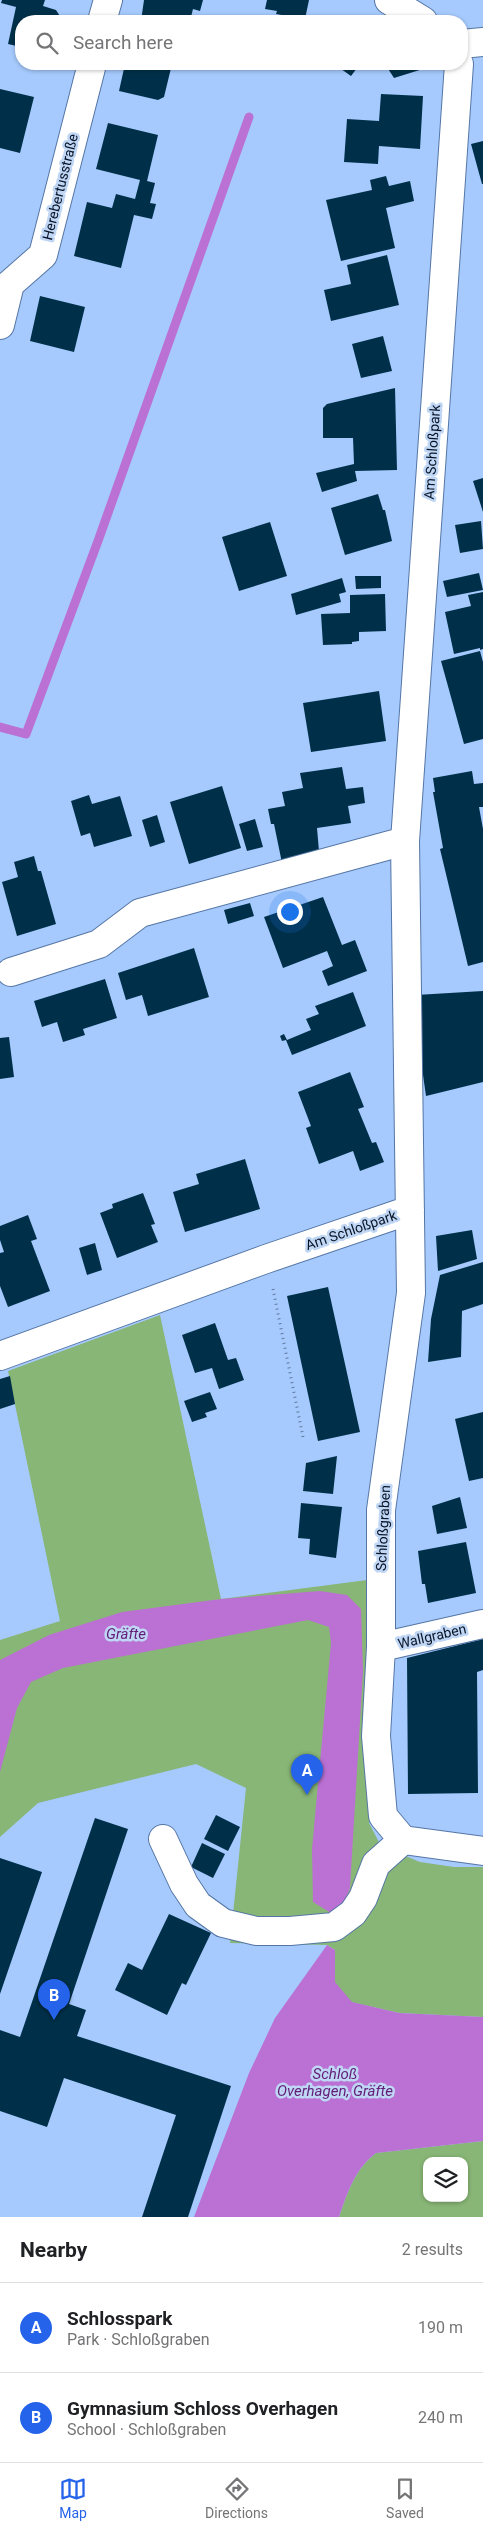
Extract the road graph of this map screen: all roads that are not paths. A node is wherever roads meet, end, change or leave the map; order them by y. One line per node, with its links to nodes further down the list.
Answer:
1 (108, 0): 3 (street)
2 (388, 0): 4 (street)
3 (104, 15)
4 (413, 15)
5 (483, 42): 6 (street)
6 (468, 43)
7 (90, 70): 9 (street, Herebertusstraße)
8 (459, 70): 11 (street, Am Schloßpark)
9 (5, 283): 10 (street, Herebertusstraße)
10 (0, 325)
11 (405, 841): 12 (street); 13 (street, Am Schloßpark)
12 (11, 972)
13 (410, 1210): 14 (street, Am Schloßpark); 16 (street, Schloßgraben)
14 (0, 1356)
15 (483, 1624): 16 (street, Wallgraben)
16 (381, 1647): 18 (street, Schloßgraben)
17 (163, 1839): 18 (street)
18 (403, 1840): 19 (street)
19 (483, 1850)

